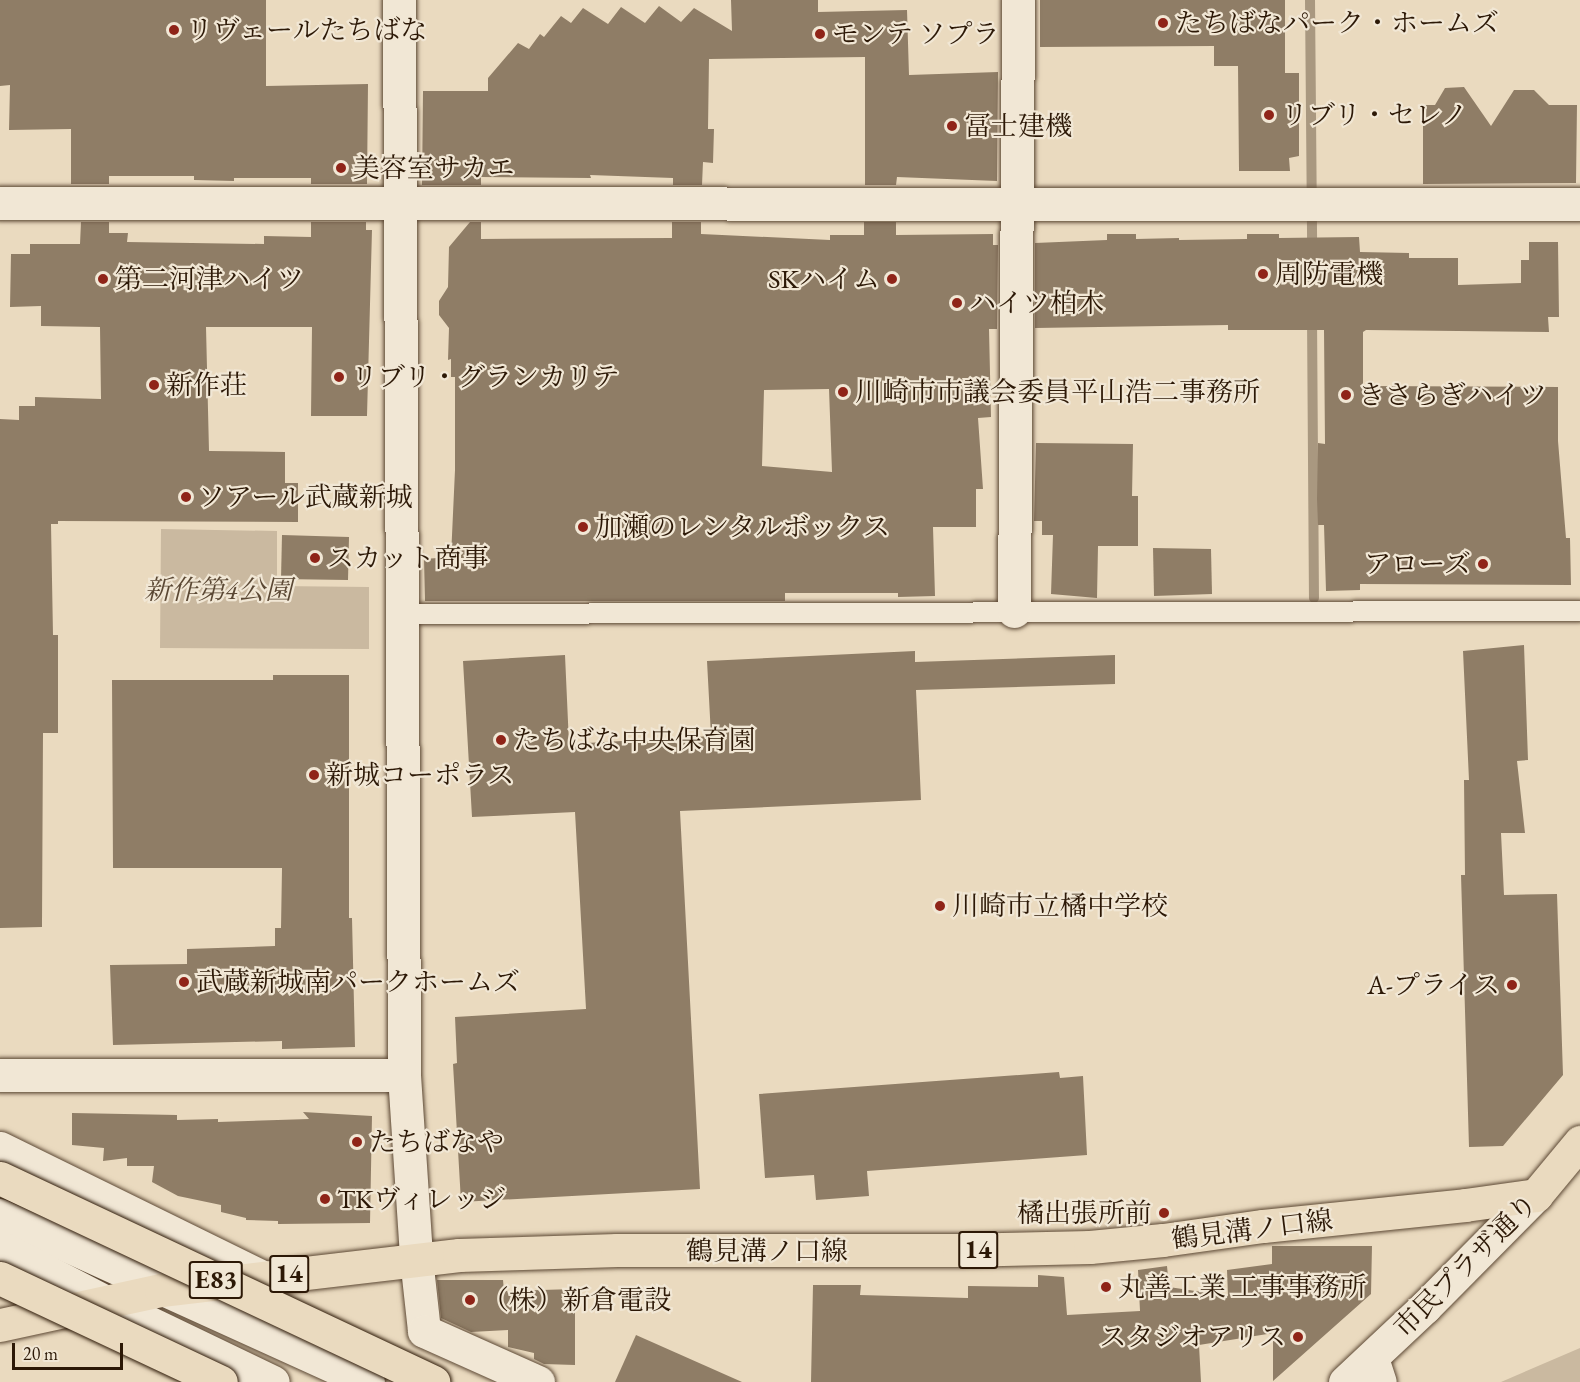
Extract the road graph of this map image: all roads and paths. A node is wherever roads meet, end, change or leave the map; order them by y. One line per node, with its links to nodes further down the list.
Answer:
1 (399, 0): 3 (street)
2 (1018, 0): 5 (street)
3 (399, 201): 4 (street); 5 (street); 9 (street)
4 (0, 203)
5 (1018, 204): 6 (street); 7 (street)
6 (1580, 204)
7 (1014, 611): 8 (lane); 9 (lane)
8 (1580, 611)
9 (401, 614): 11 (street)
10 (0, 1074): 11 (street)
11 (404, 1075): 18 (street)
12 (0, 1148): 19 (street)
13 (1576, 1151): 15 (main road, 市民プラザ通り)
14 (0, 1178): 28 (main road, E83, bridge)
15 (1536, 1195): 18 (main road, 鶴見溝ノ口線 / 14); 24 (street, 市民プラザ通り)
16 (0, 1215): 21 (street)
17 (0, 1247): 22 (street)
18 (416, 1258): 19 (main road, 鶴見溝ノ口線 / 14); 29 (street)
19 (262, 1277): 21 (main road, 鶴見溝ノ口線 / 14)
20 (0, 1278): 25 (main road, bridge)
21 (161, 1290): 22 (main road, 鶴見溝ノ口線 / 14); 27 (street)
22 (104, 1301): 23 (main road, 鶴見溝ノ口線 / 14); 26 (street)
23 (0, 1325)
24 (1376, 1370): 30 (street, 市民プラザ通り)
25 (221, 1382)
26 (273, 1382)
27 (368, 1382)
28 (433, 1382)
29 (538, 1382)
30 (1345, 1382)

